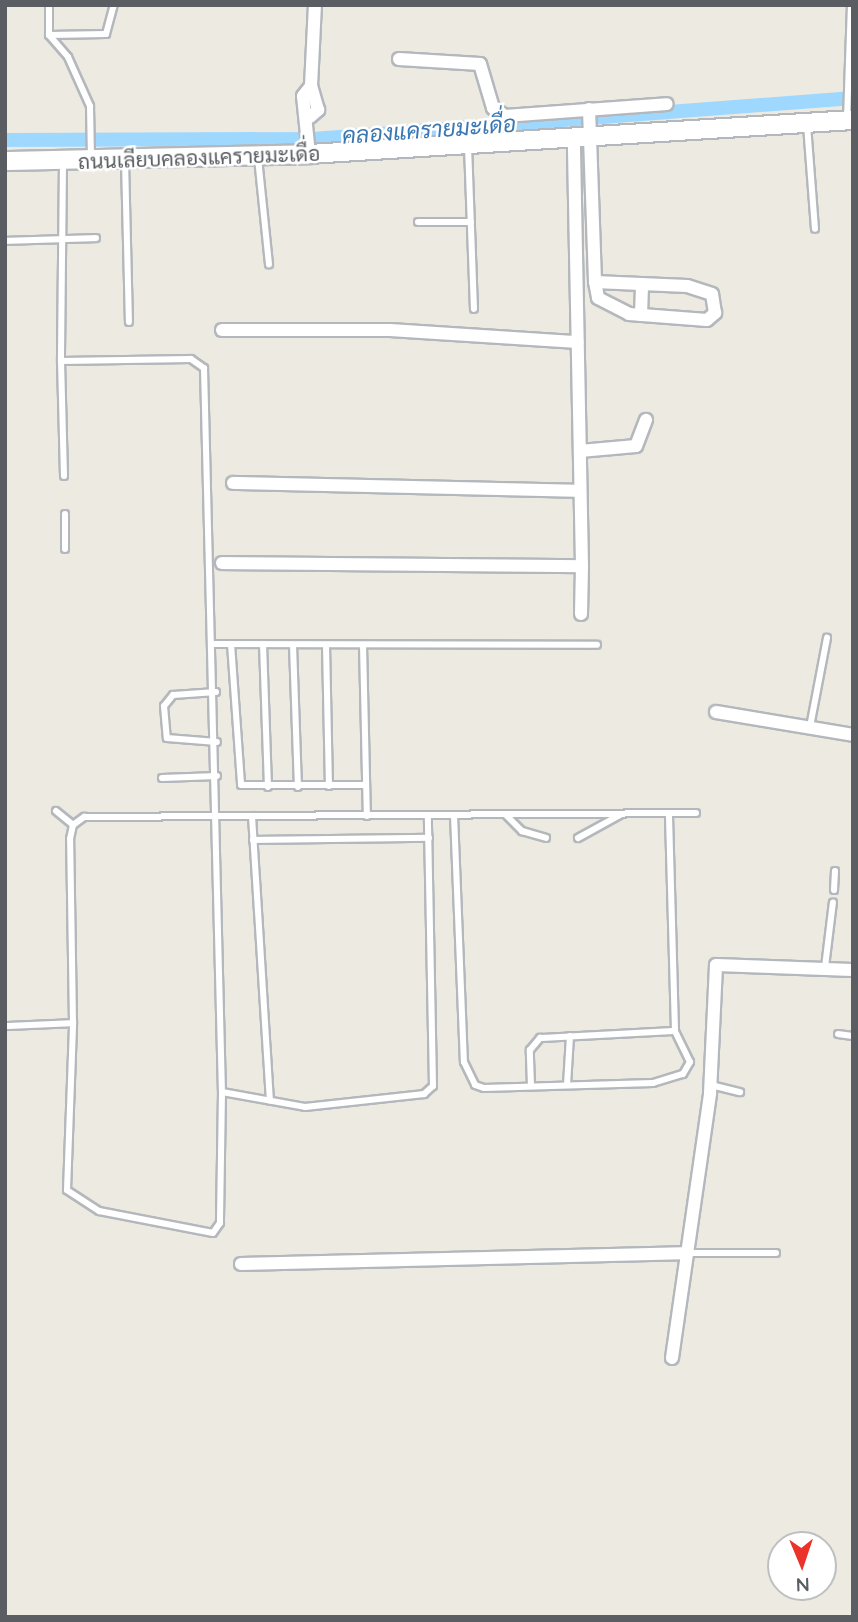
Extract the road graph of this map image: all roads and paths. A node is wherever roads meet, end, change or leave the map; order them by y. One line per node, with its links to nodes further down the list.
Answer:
1 (49, 5): 5 (lane)
2 (114, 5): 5 (lane)
3 (315, 5): 12 (street)
4 (851, 5): 8 (lane)
5 (49, 35): 13 (lane)
6 (399, 59): 10 (street)
7 (667, 104): 10 (street)
8 (849, 116): 9 (street, ถนนเลียบคลองแครายมะเดื่อ)
9 (807, 123): 10 (street, ถนนเลียบคลองแครายมะเดื่อ); 20 (lane)
10 (587, 127): 11 (street, ถนนเลียบคลองแครายมะเดื่อ); 25 (street); 31 (street)
11 (468, 145): 12 (street, ถนนเลียบคลองแครายมะเดื่อ); 19 (lane)
12 (309, 146): 14 (street, ถนนเลียบคลองแครายมะเดื่อ)
13 (91, 155): 16 (street, ถนนเลียบคลองแครายมะเดื่อ); 17 (street, ถนนเลียบคลองแครายมะเดื่อ)
14 (258, 156): 17 (street, ถนนเลียบคลองแครายมะเดื่อ); 24 (lane)
15 (5, 161): 16 (street, ถนนเลียบคลองแครายมะเดื่อ)
16 (62, 161): 22 (lane)
17 (125, 161): 29 (lane)
18 (418, 222): 19 (lane)
19 (471, 222): 27 (lane)
20 (815, 229)
21 (96, 238): 22 (lane)
22 (61, 239): 23 (lane); 32 (lane)
23 (5, 241)
24 (270, 264)
25 (595, 282): 26 (street); 28 (street)
26 (642, 284): 28 (street); 28 (street)
27 (474, 309)
28 (641, 315)
29 (129, 322)
30 (222, 330): 31 (street)
31 (578, 342): 34 (street)
32 (61, 361): 35 (lane); 44 (lane)
33 (646, 420): 34 (street)
34 (580, 451): 37 (street)
35 (64, 476)
36 (233, 483): 37 (street)
37 (580, 491): 41 (street)
38 (65, 514): 39 (lane)
39 (65, 549)
40 (222, 564): 41 (street)
41 (582, 566): 42 (street)
42 (581, 614)
43 (827, 638): 53 (lane)
44 (215, 644): 45 (lane); 51 (lane)
45 (231, 644): 46 (lane); 60 (lane)
46 (263, 644): 47 (lane); 60 (lane)
47 (293, 645): 48 (lane); 61 (lane)
48 (326, 645): 49 (lane); 59 (lane)
49 (363, 645): 50 (lane); 58 (lane)
50 (597, 645)
51 (216, 692): 55 (lane); 55 (lane)
52 (716, 712): 53 (street)
53 (810, 727): 54 (street)
54 (853, 735)
55 (217, 743): 56 (lane)
56 (217, 776): 57 (lane); 69 (lane)
57 (162, 778)
58 (366, 785): 59 (lane); 71 (lane)
59 (329, 786): 61 (lane)
60 (268, 787): 61 (lane)
61 (298, 787)
62 (56, 811): 72 (lane)
63 (669, 813): 64 (lane); 65 (lane); 84 (lane)
64 (696, 813)
65 (622, 814): 68 (lane); 75 (lane)
66 (428, 815): 67 (lane); 71 (lane); 73 (lane)
67 (454, 815): 68 (lane); 90 (lane)
68 (506, 815): 74 (lane)
69 (218, 816): 70 (lane); 72 (lane); 91 (lane)
70 (252, 816): 71 (lane); 76 (lane)
71 (367, 816)
72 (73, 825): 82 (lane)
73 (429, 838): 76 (lane); 93 (lane)
74 (546, 838)
75 (578, 838)
76 (253, 840): 93 (lane)
77 (835, 871): 78 (lane)
78 (834, 890)
79 (832, 902): 80 (lane)
80 (825, 967): 81 (street); 89 (street)
81 (853, 970)
82 (73, 1023): 83 (lane); 91 (lane)
83 (5, 1026)
84 (675, 1031): 86 (lane); 88 (lane)
85 (838, 1034): 87 (lane)
86 (570, 1036): 88 (lane); 90 (lane)
87 (853, 1036)
88 (568, 1085): 90 (lane)
89 (710, 1085): 92 (lane); 95 (street)
90 (531, 1086)
91 (222, 1092): 93 (lane)
92 (740, 1092)
93 (270, 1100)
94 (776, 1252): 95 (lane)
95 (682, 1253): 96 (street); 97 (street)
96 (241, 1264)
97 (672, 1358)

